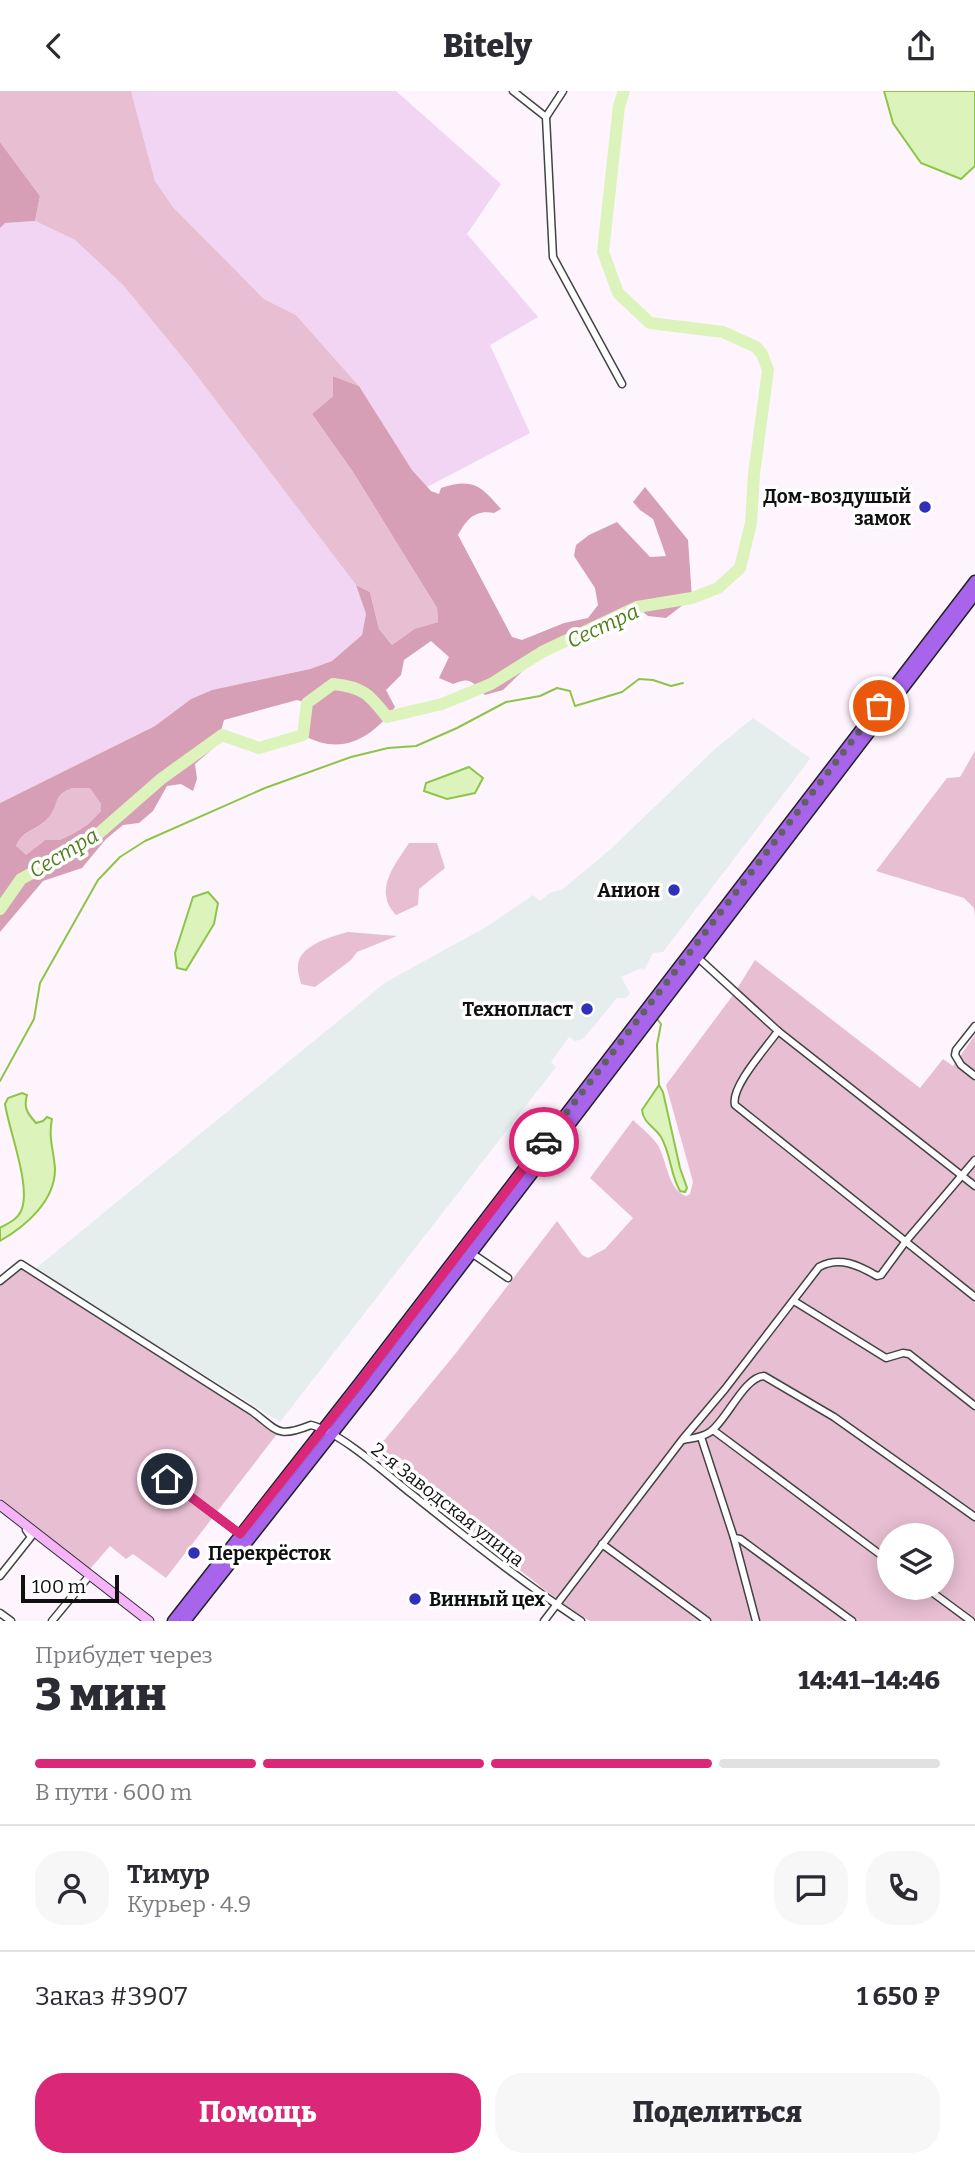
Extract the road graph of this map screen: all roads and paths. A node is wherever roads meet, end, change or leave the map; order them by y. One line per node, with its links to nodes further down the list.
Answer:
1 (513, 91): 3 (street)
2 (563, 91): 3 (street)
3 (546, 117): 4 (street)
4 (622, 384)
5 (975, 582): 22 (highway)
6 (975, 594): 7 (highway)
7 (696, 956): 9 (street); 15 (highway)
8 (975, 1026): 10 (street)
9 (778, 1031): 12 (street); 14 (street)
10 (975, 1076)
11 (975, 1160): 12 (street)
12 (963, 1176): 13 (street); 14 (street)
13 (975, 1186)
14 (906, 1241): 18 (street); 19 (street)
15 (470, 1252): 16 (street); 22 (highway)
16 (508, 1279)
17 (0, 1281): 22 (street)
18 (975, 1297)
19 (794, 1301): 20 (street); 24 (street)
20 (975, 1406)
21 (713, 1430): 23 (street); 27 (street); 31 (street)
22 (327, 1432): 28 (highway); 35 (street, 2-я Заводская улица); 41 (highway)
23 (701, 1437): 24 (street); 29 (street)
24 (682, 1440): 30 (street)
25 (167, 1479): 28 (street)
26 (2, 1507): 32 (street); 33 (street)
27 (975, 1517)
28 (240, 1534): 40 (highway)
29 (734, 1538): 45 (street); 46 (street)
30 (602, 1544): 35 (street); 44 (street)
31 (877, 1552)
32 (90, 1575): 38 (street); 39 (street)
33 (0, 1576)
34 (943, 1600): 47 (street)
35 (556, 1605): 42 (street); 43 (street, 2-я Заводская улица)
36 (0, 1613): 37 (street)
37 (11, 1621)
38 (52, 1621)
39 (149, 1621)
40 (173, 1621)
41 (186, 1621)
42 (544, 1621)
43 (581, 1621)
44 (707, 1621)
45 (755, 1621)
46 (852, 1621)
47 (971, 1621)

